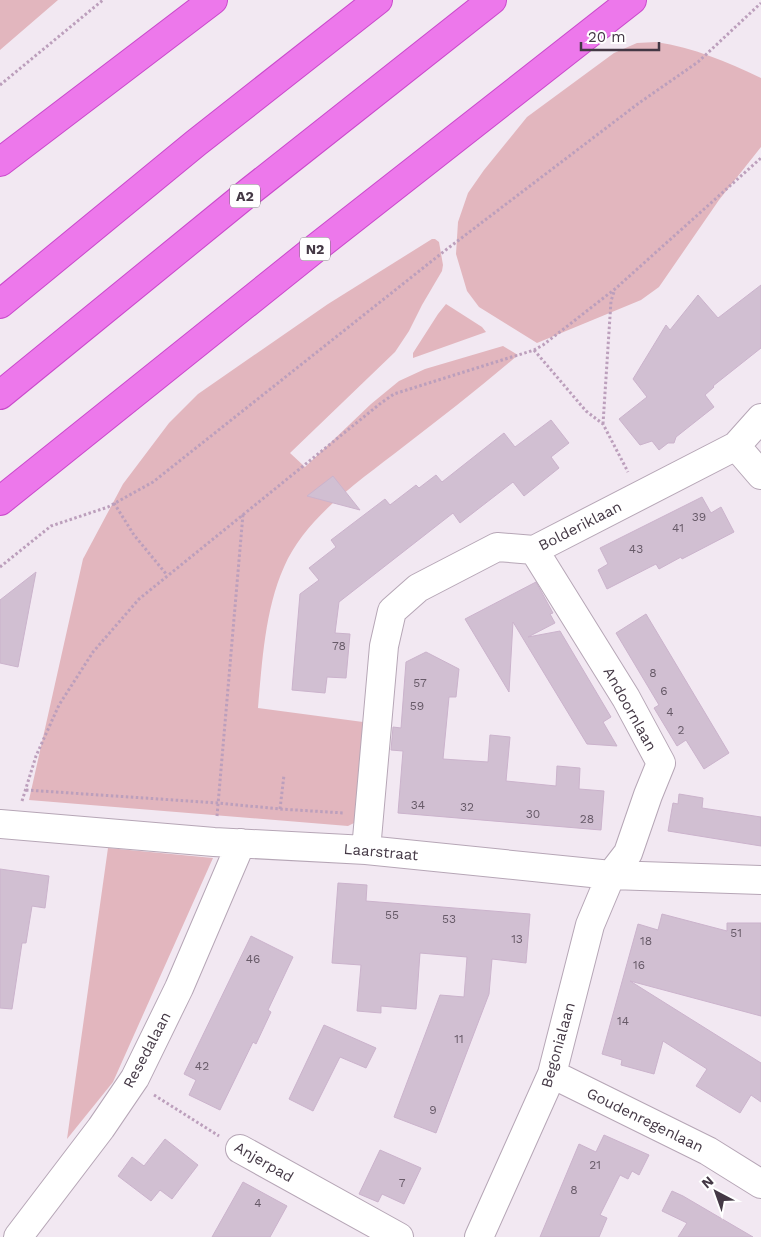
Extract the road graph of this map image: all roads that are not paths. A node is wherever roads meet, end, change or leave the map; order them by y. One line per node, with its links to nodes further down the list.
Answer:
1 (213, 0): 5 (highway)
2 (378, 0): 6 (highway)
3 (492, 0): 7 (highway, A2)
4 (632, 0): 11 (highway, N2)
5 (0, 162)
6 (0, 304)
7 (0, 395)
8 (761, 418): 9 (street, Bolderiklaan)
9 (736, 446): 10 (street); 12 (street, Bolderiklaan)
10 (761, 474)
11 (0, 501)
12 (534, 550): 14 (street, Bolderiklaan); 16 (street, Andoornlaan)
13 (9, 825): 15 (street, Laarstraat)
14 (366, 841): 15 (street, Laarstraat); 16 (street, Laarstraat)
15 (241, 842): 21 (street, Resedalaan)
16 (611, 875): 17 (street, Laarstraat); 18 (street, Begonialaan)
17 (761, 880)
18 (552, 1074): 20 (street, Goudenregenlaan); 23 (street, Begonialaan)
19 (240, 1149): 22 (street, Anjerpad)
20 (761, 1184)
21 (18, 1237)
22 (399, 1237)
23 (479, 1237)

